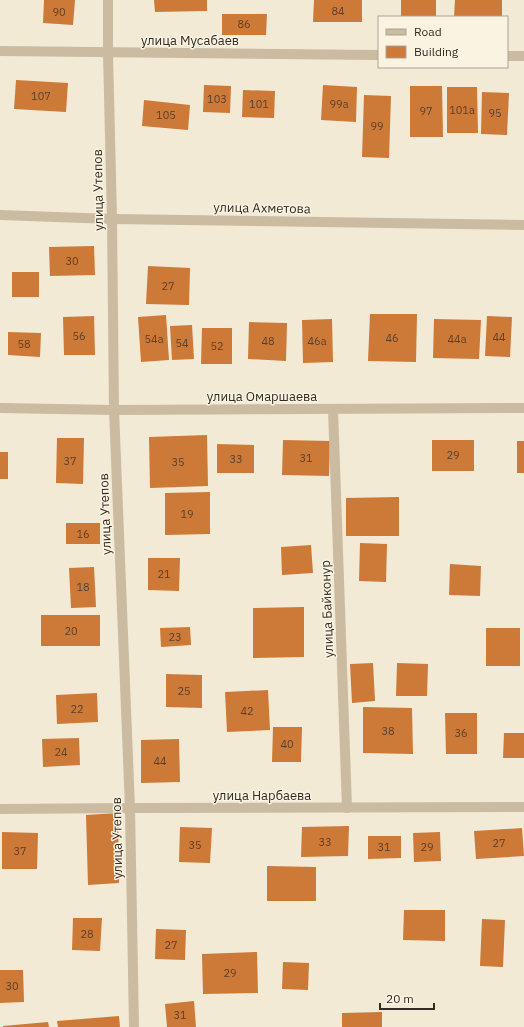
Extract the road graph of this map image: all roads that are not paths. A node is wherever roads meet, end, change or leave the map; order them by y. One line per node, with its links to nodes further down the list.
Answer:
1 (108, 0): 3 (street, улица Утепов)
2 (0, 51): 3 (street, улица Мусабаев)
3 (108, 52): 4 (street, улица Мусабаев); 8 (street, улица Утепов)
4 (378, 55)
5 (508, 56): 6 (street)
6 (524, 56)
7 (0, 215): 8 (street, улица Ахметова)
8 (112, 219): 9 (street, улица Ахметова); 13 (street, улица Утепов)
9 (524, 225)
10 (0, 408): 13 (street, улица Омаршаева)
11 (524, 408): 12 (street, улица Омаршаева)
12 (333, 409): 13 (street, улица Омаршаева); 16 (street, улица Байконур)
13 (114, 410): 15 (street, улица Утепов)
14 (524, 807): 16 (street, улица Нарбаева)
15 (130, 808): 16 (street, улица Нарбаева); 17 (street, улица Нарбаева); 18 (street, улица Утепов)
16 (347, 808)
17 (0, 809)
18 (134, 1027)

